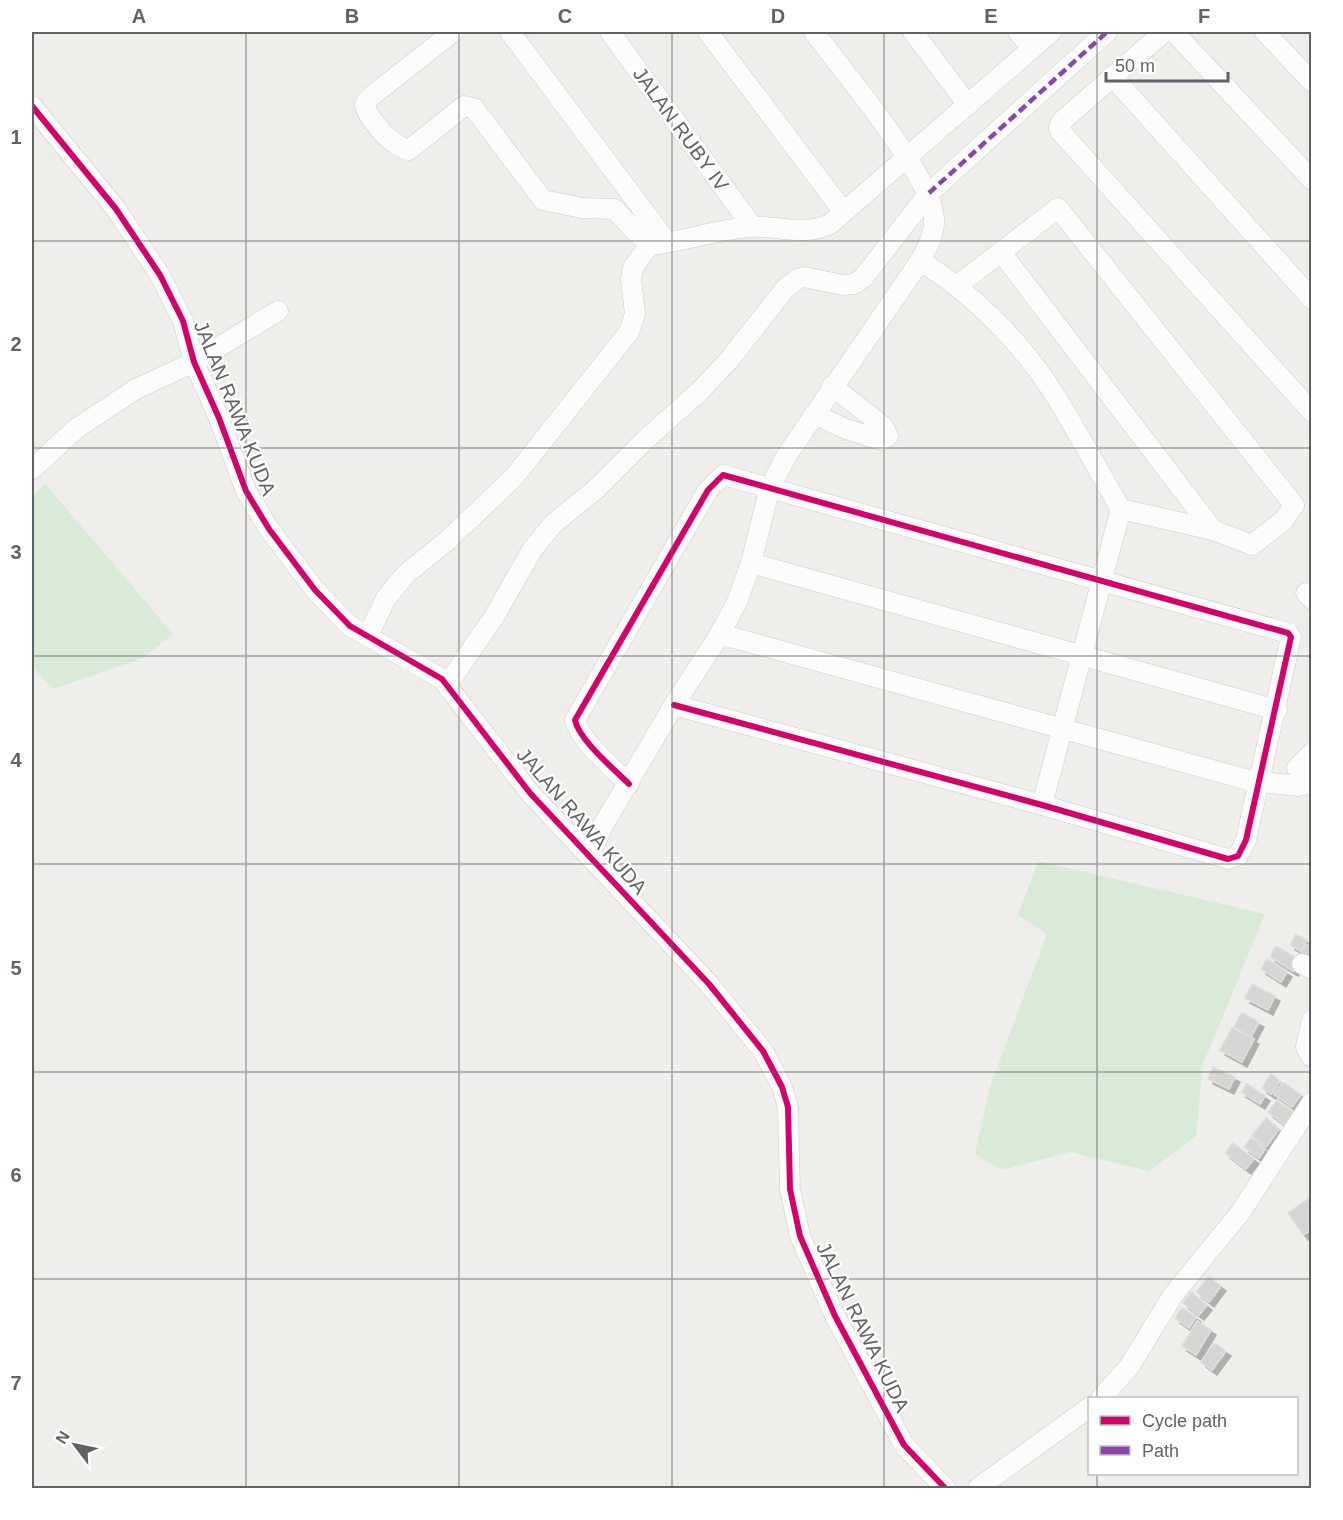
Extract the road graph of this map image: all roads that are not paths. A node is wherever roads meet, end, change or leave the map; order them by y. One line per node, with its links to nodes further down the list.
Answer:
1 (453, 32): 23 (street)
2 (510, 32): 23 (street)
3 (610, 32): 22 (street, JALAN RUBY IV)
4 (708, 32): 21 (street)
5 (814, 32): 18 (street)
6 (913, 32): 16 (street)
7 (1018, 32): 13 (street)
8 (1051, 32): 13 (street)
9 (1107, 32): 20 (street)
10 (1164, 32): 14 (street)
11 (1174, 32): 19 (street)
12 (1265, 32): 15 (street)
13 (1032, 48): 16 (street)
14 (1112, 76): 27 (street); 31 (street)
15 (1311, 82)
16 (968, 105): 18 (street)
17 (32, 106): 29 (street, JALAN RAWA KUDA)
18 (907, 157): 20 (street); 21 (street)
19 (1311, 180)
20 (929, 193): 25 (street); 42 (street)
21 (843, 211): 22 (street)
22 (752, 226): 23 (street)
23 (658, 244): 40 (street)
24 (1001, 252): 26 (street); 36 (street); 36 (street)
25 (920, 261): 26 (street); 30 (street)
26 (958, 285): 35 (street)
27 (1311, 299)
28 (278, 311): 29 (street)
29 (194, 362): 33 (street); 40 (street, JALAN RAWA KUDA)
30 (832, 386): 32 (street); 32 (street)
31 (1311, 412)
32 (813, 414): 34 (street)
33 (32, 469)
34 (770, 486): 37 (street); 38 (street); 48 (street)
35 (1121, 508): 36 (street); 38 (street)
36 (1214, 530)
37 (751, 564): 39 (street); 41 (street)
38 (1103, 581): 41 (street); 44 (street)
39 (720, 634): 43 (street); 45 (street)
40 (368, 636): 42 (street, JALAN RAWA KUDA)
41 (1082, 655): 44 (street); 45 (street)
42 (447, 685): 51 (street, JALAN RAWA KUDA)
43 (674, 705): 48 (street); 50 (street)
44 (1277, 710): 47 (street)
45 (1064, 729): 47 (street); 50 (street)
46 (1311, 753): 49 (street)
47 (1260, 783): 49 (street); 50 (street)
48 (629, 784): 51 (street)
49 (1311, 784)
50 (1042, 805)
51 (591, 855): 57 (street, JALAN RAWA KUDA)
52 (1311, 1020): 53 (street)
53 (1311, 1057)
54 (1311, 1102): 55 (street)
55 (1102, 1397)
56 (1088, 1408): 58 (street)
57 (945, 1488)
58 (978, 1488)

